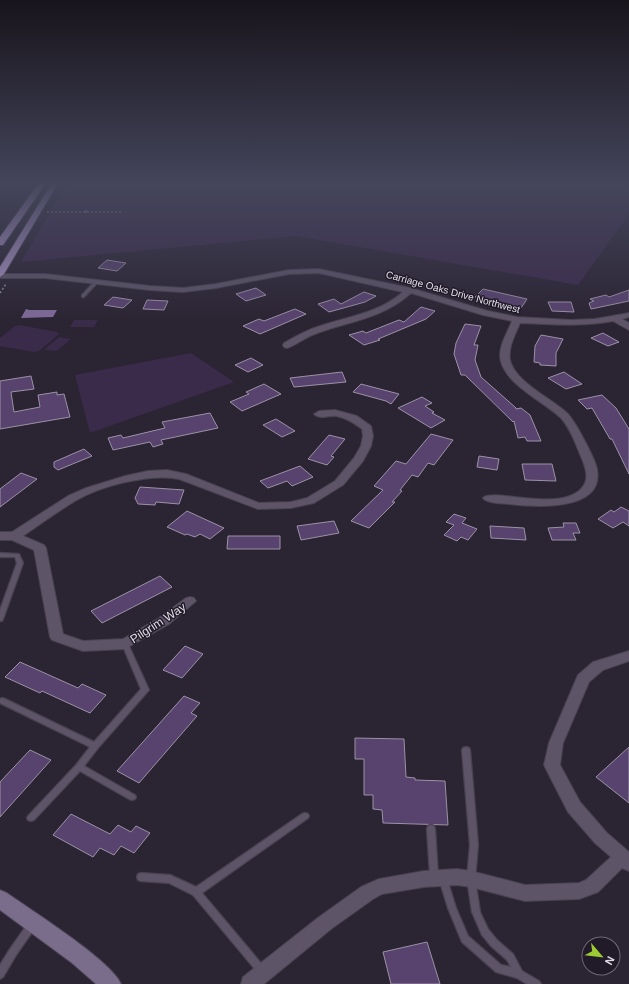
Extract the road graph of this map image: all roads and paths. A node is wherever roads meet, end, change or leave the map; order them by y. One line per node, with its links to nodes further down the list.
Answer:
1 (10, 229): 3 (highway)
2 (28, 229): 4 (highway)
3 (0, 243)
4 (0, 275): 5 (street)
5 (58, 278): 6 (street); 7 (street, Carriage Oaks Drive Northwest)
6 (3, 282): 9 (path)
7 (96, 282): 8 (street, Carriage Oaks Drive Northwest); 10 (lane)
8 (410, 290): 13 (street, Carriage Oaks Drive Northwest); 15 (street)
9 (0, 293)
10 (83, 296)
11 (629, 315): 12 (street, Carriage Oaks Drive Northwest)
12 (616, 318): 13 (street, Carriage Oaks Drive Northwest); 14 (street)
13 (517, 320): 17 (street)
14 (629, 327)
15 (287, 345)
16 (319, 414): 19 (street)
17 (489, 498)
18 (0, 536): 19 (street)
19 (14, 536): 23 (street)
20 (0, 555): 22 (lane)
21 (190, 601): 23 (street, Pilgrim Way)
22 (0, 620)
23 (125, 644): 26 (lane)
24 (629, 656): 33 (street)
25 (2, 701): 26 (lane)
26 (95, 746): 28 (lane)
27 (466, 750): 36 (lane)
28 (79, 767): 29 (lane); 31 (lane)
29 (132, 797)
30 (305, 816): 37 (lane)
31 (31, 818)
32 (431, 829): 35 (lane)
33 (625, 860): 36 (street)
34 (141, 878): 37 (lane)
35 (438, 878): 36 (street); 40 (street); 42 (lane)
36 (471, 879): 42 (lane)
37 (196, 892): 40 (lane)
38 (0, 899): 39 (street)
39 (34, 924): 41 (lane); 43 (street)
40 (263, 973): 44 (street)
41 (0, 974)
42 (519, 974): 45 (lane)
43 (111, 984)
44 (250, 984)
45 (536, 984)

